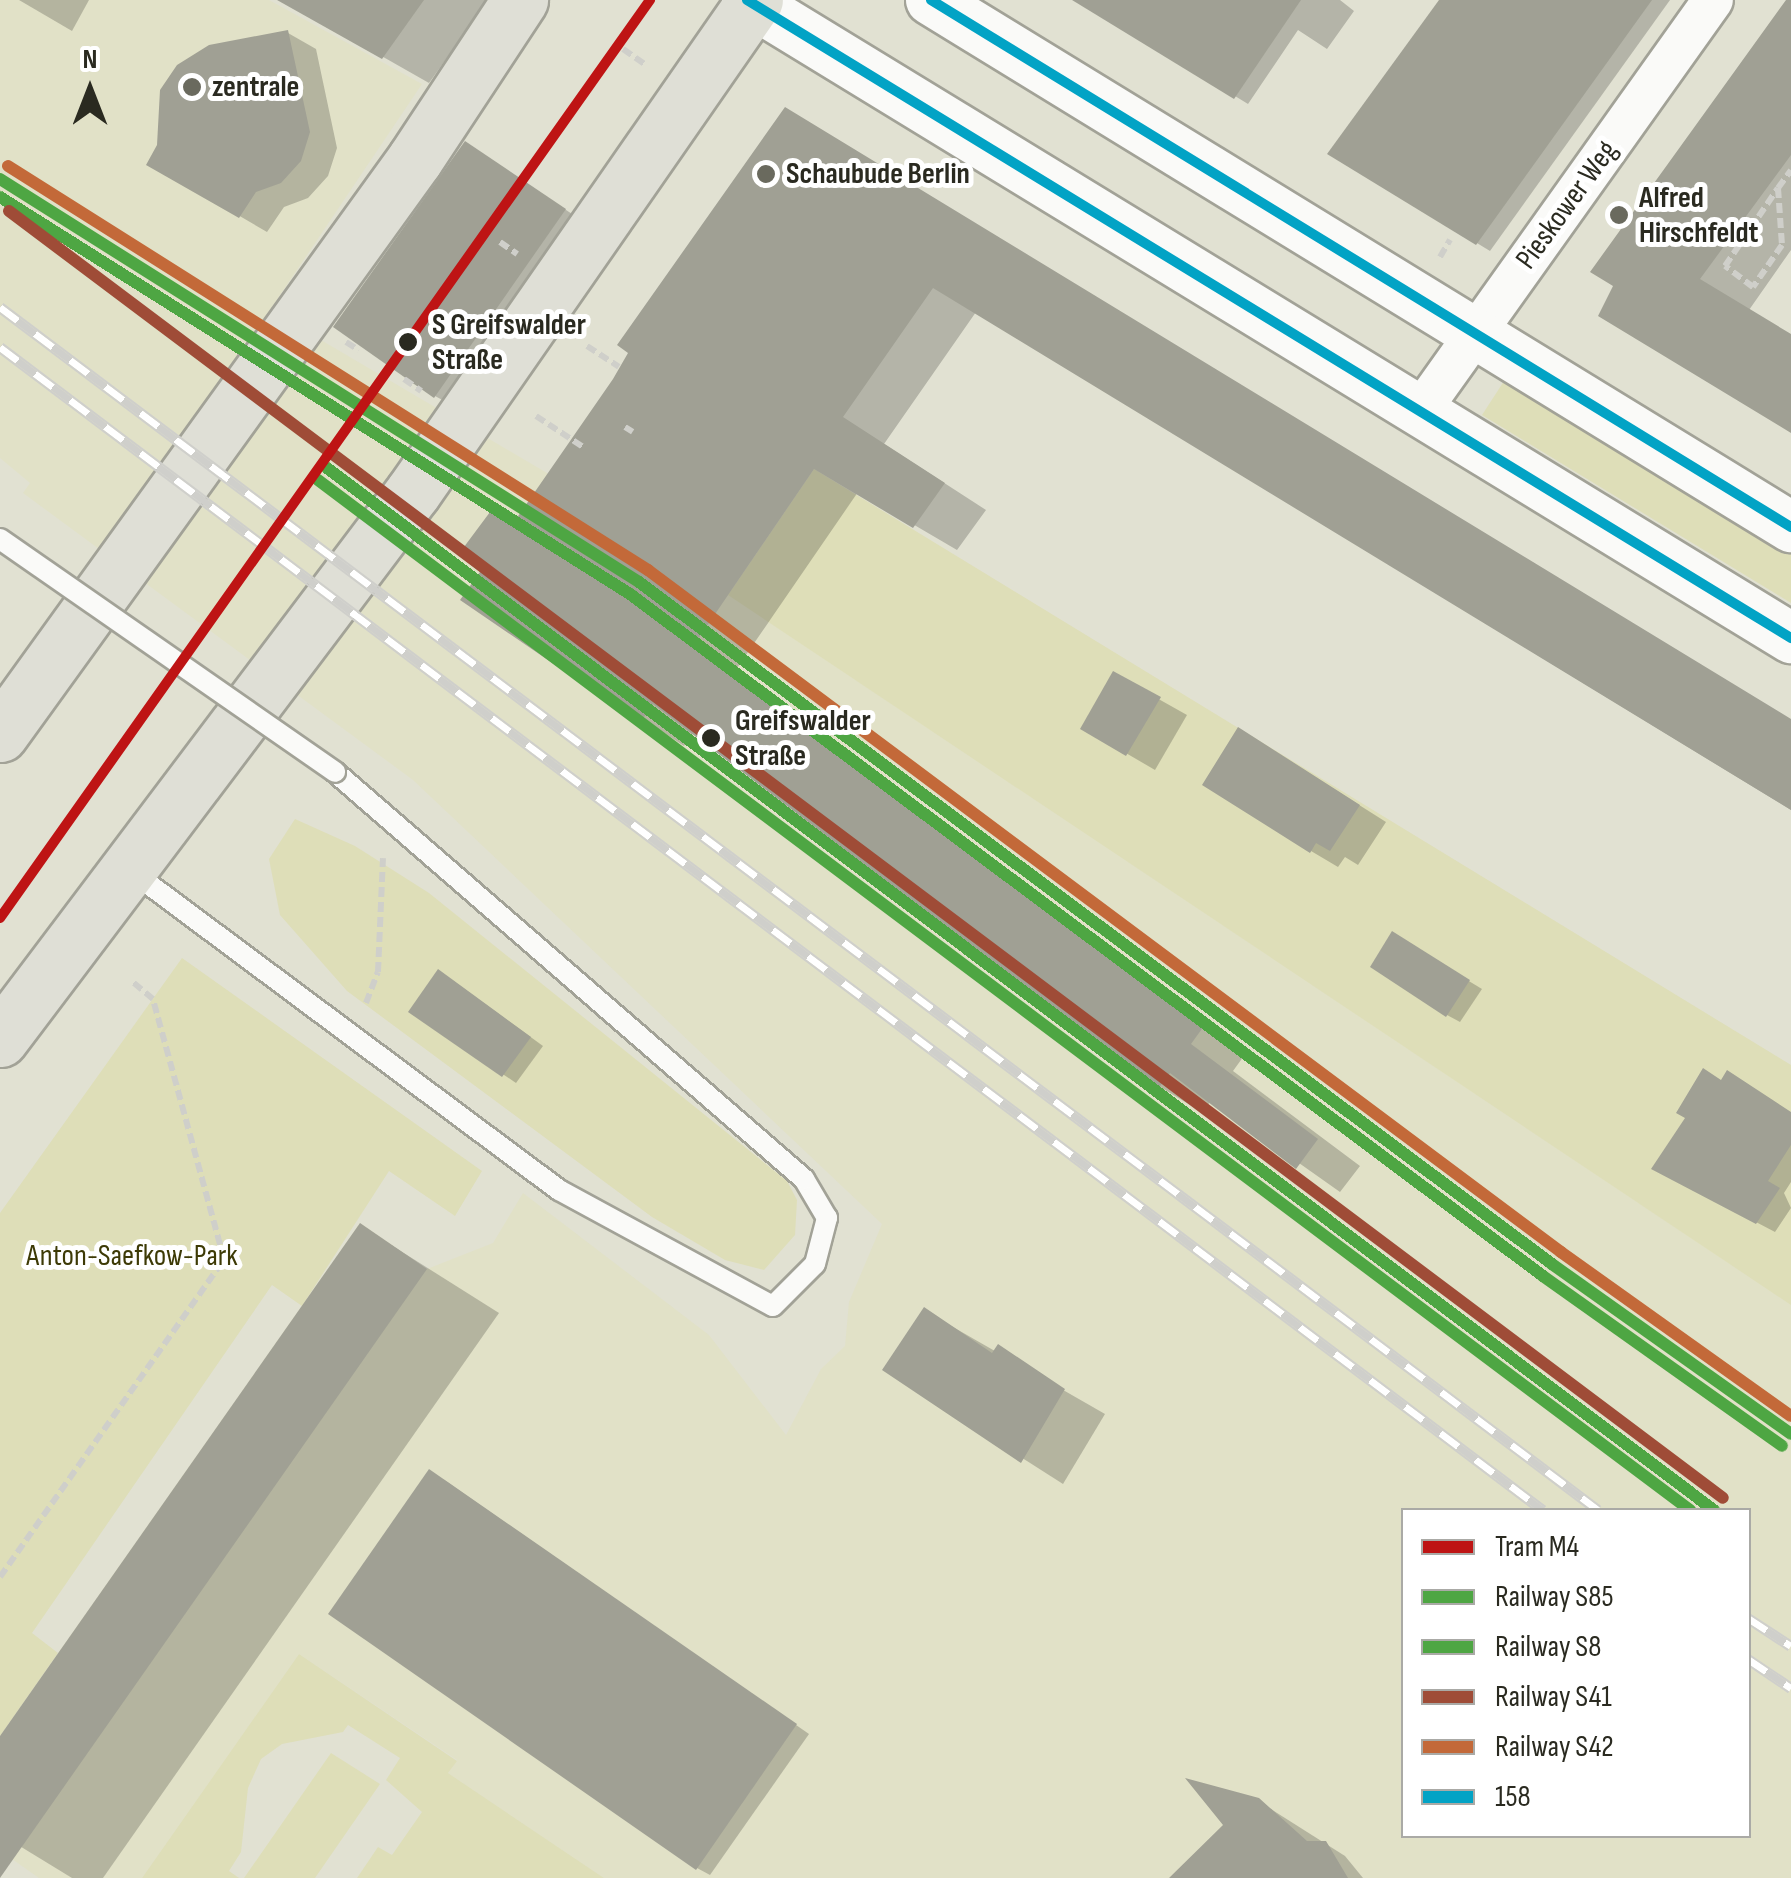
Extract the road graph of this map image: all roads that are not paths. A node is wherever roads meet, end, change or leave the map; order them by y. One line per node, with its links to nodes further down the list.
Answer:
1 (520, 0): 10 (main road)
2 (931, 0): 5 (street)
3 (1712, 0): 5 (street, Pieskower Weg)
4 (751, 1): 6 (street); 11 (main road)
5 (1474, 333): 6 (street, Pieskower Weg); 7 (street)
6 (1422, 410): 9 (street)
7 (1791, 527)
8 (0, 539): 11 (lane, bridge)
9 (1791, 638)
10 (0, 734)
11 (130, 871): 12 (main road)
12 (0, 1039)

